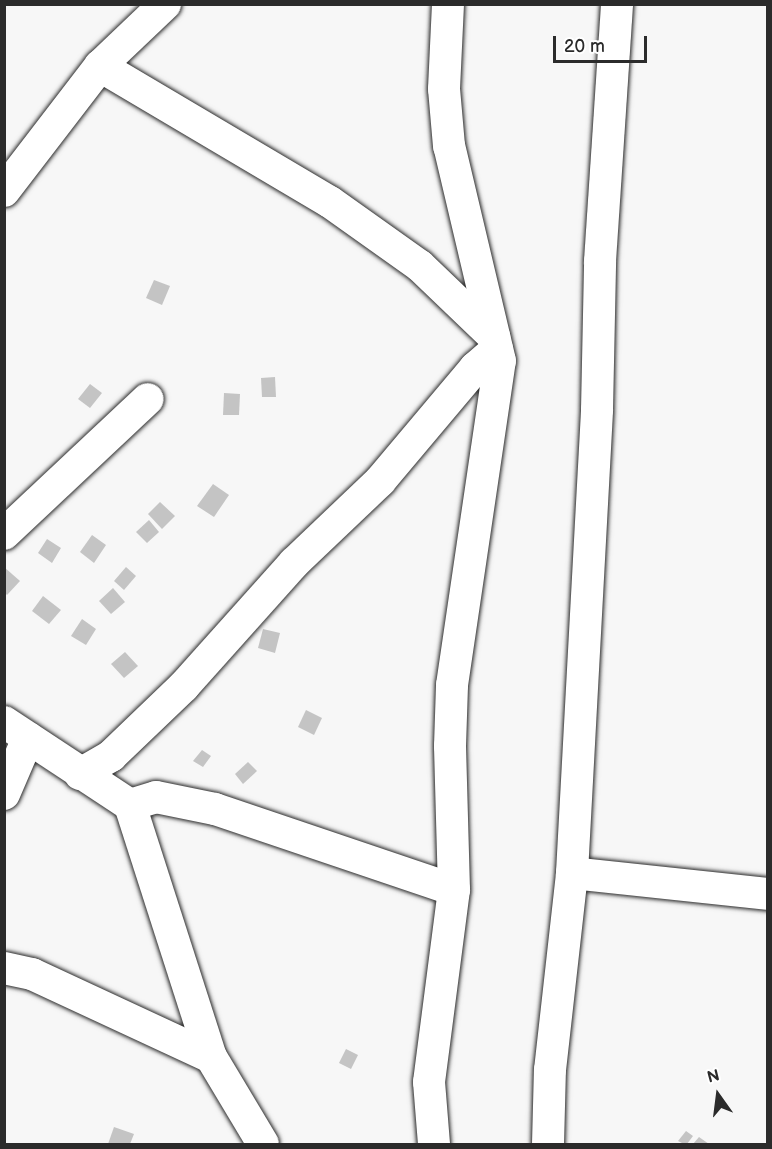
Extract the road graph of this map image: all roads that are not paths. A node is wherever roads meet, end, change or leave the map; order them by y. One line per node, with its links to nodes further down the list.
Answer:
1 (165, 4): 4 (street)
2 (448, 4): 6 (street)
3 (617, 4): 13 (street)
4 (100, 66): 5 (street); 6 (street)
5 (4, 190)
6 (495, 343): 10 (street); 14 (street)
7 (147, 399): 8 (street)
8 (4, 534)
9 (16, 730): 10 (street); 11 (street)
10 (80, 774): 12 (street)
11 (4, 794)
12 (130, 805): 14 (street); 17 (street)
13 (572, 873): 15 (street); 20 (street)
14 (454, 890): 19 (street)
15 (768, 894)
16 (4, 968): 17 (street)
17 (211, 1057): 18 (street)
18 (263, 1144)
19 (434, 1144)
20 (548, 1144)

